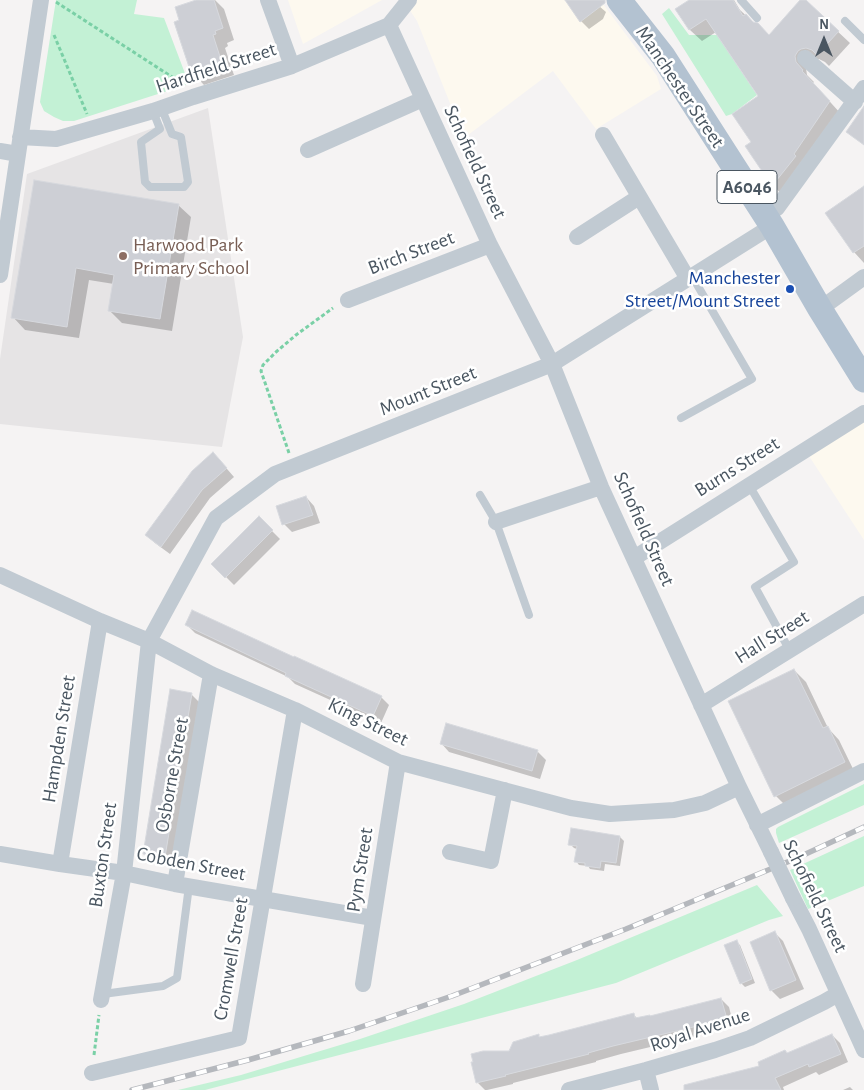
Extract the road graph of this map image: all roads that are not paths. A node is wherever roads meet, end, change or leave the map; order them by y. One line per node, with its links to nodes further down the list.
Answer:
1 (41, 0): 16 (street)
2 (268, 0): 11 (street)
3 (409, 0): 8 (street, Hardfield Street)
4 (619, 0): 21 (main road, Manchester Street / A6046)
5 (741, 0): 6 (lane)
6 (757, 18)
7 (845, 21): 9 (lane)
8 (389, 25): 11 (street, Hardfield Street); 13 (street, Schofield Street)
9 (864, 40)
10 (805, 58): 12 (street)
11 (292, 66): 14 (street, Hardfield Street)
12 (861, 95): 21 (street, Mount Street)
13 (423, 100): 17 (street); 23 (street, Schofield Street)
14 (157, 109): 14 (lane); 16 (street, Hardfield Street)
15 (603, 135): 20 (street)
16 (20, 137): 19 (street)
17 (308, 150)
18 (0, 152): 19 (street)
19 (18, 154): 24 (street)
20 (639, 198): 22 (street); 26 (street)
21 (768, 220): 26 (street, Mount Street); 28 (main road, Manchester Street / A6046)
22 (577, 237)
23 (490, 245): 27 (street, Birch Street); 29 (street, Schofield Street)
24 (0, 275)
25 (864, 277): 28 (street)
26 (690, 278): 29 (street, Mount Street); 32 (lane)
27 (348, 300)
28 (820, 308): 30 (main road, Manchester Street / A6046)
29 (552, 364): 34 (street, Schofield Street); 42 (street, Mount Street)
30 (864, 380)
31 (864, 413): 33 (street, Burns Street)
32 (681, 418)
33 (749, 486): 37 (street, Burns Street); 43 (lane)
34 (601, 487): 36 (street); 37 (street, Schofield Street)
35 (480, 495): 36 (lane)
36 (496, 522): 40 (lane)
37 (634, 558): 45 (street, Schofield Street)
38 (0, 575): 41 (street, King Street)
39 (864, 604): 43 (street, Hall Street)
40 (529, 615)
41 (100, 621): 42 (street, King Street); 54 (street, Hampden Street)
42 (150, 641): 44 (street, King Street); 55 (street, Buxton Street)
43 (790, 651): 45 (street, Hall Street)
44 (212, 674): 46 (street, King Street); 56 (street, Osborne Street)
45 (701, 705): 49 (street, Schofield Street)
46 (295, 710): 47 (street, King Street); 57 (street, Cromwell Street)
47 (398, 762): 50 (street, King Street); 58 (street, Pym Street)
48 (864, 771): 51 (street)
49 (739, 788): 50 (street, King Street); 51 (street, Schofield Street)
50 (504, 790): 52 (street)
51 (757, 825): 60 (street, Schofield Street, bridge)
52 (450, 852)
53 (0, 854): 54 (street, Cobden Street)
54 (60, 864): 55 (street, Cobden Street)
55 (124, 873): 56 (street, Cobden Street); 61 (street, Buxton Street)
56 (182, 885): 57 (street, Cobden Street); 61 (lane)
57 (263, 899): 58 (street, Cobden Street); 64 (street, Cromwell Street)
58 (374, 918): 59 (street, Pym Street)
59 (363, 984)
60 (838, 994): 62 (street, Schofield Street); 63 (street, Royal Avenue)
61 (102, 997)
62 (863, 1044)
63 (646, 1070): 65 (street, Royal Avenue); 66 (street)
64 (92, 1073)
65 (569, 1090)
66 (651, 1090)

